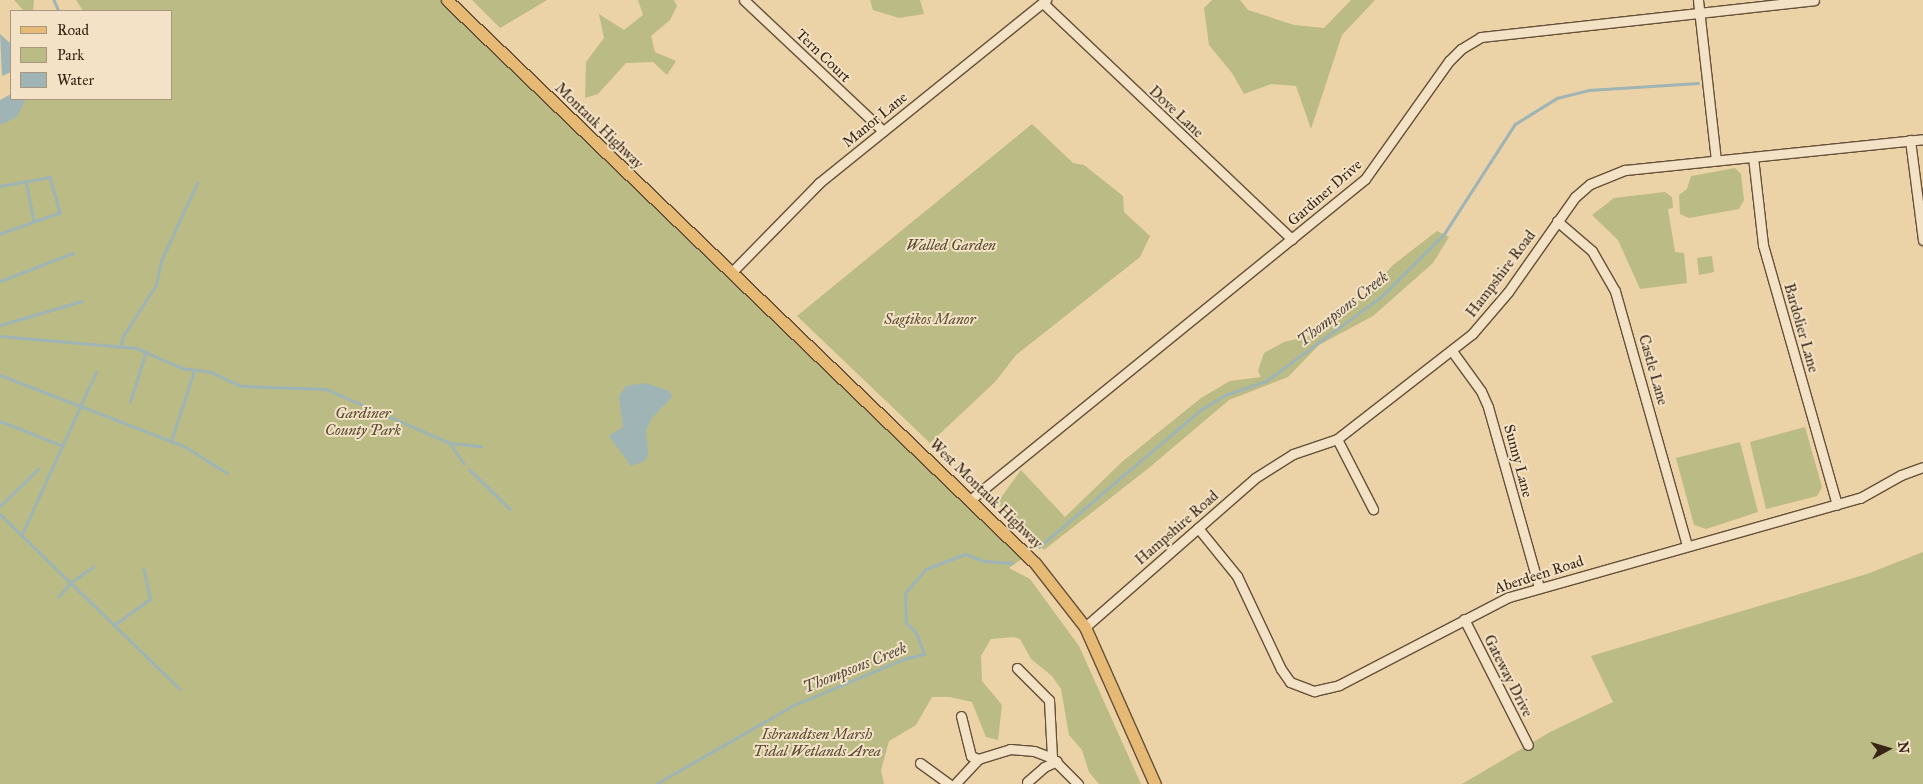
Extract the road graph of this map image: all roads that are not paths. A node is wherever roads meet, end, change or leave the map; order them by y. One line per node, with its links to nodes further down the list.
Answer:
1 (447, 0): 15 (main road, Montauk Highway)
2 (744, 0): 7 (street, Tern Court)
3 (1698, 0): 6 (street)
4 (1814, 0): 6 (street, Gardiner Drive)
5 (1044, 2): 7 (street, Manor Lane); 13 (street, Dove Lane)
6 (1700, 12): 11 (street); 13 (street, Gardiner Drive)
7 (883, 131): 15 (street, Manor Lane)
8 (1923, 138): 9 (street, Hampshire Road)
9 (1910, 140): 10 (street, Hampshire Road); 14 (street)
10 (1753, 157): 11 (street, Hampshire Road); 20 (street, Bardolier Lane)
11 (1716, 160): 12 (street, Hampshire Road)
12 (1557, 222): 16 (street, Hampshire Road); 23 (street, Castle Lane)
13 (1292, 239): 19 (street, Gardiner Drive)
14 (1923, 240)
15 (732, 273): 19 (main road, West Montauk Highway)
16 (1452, 351): 17 (street, Hampshire Road); 24 (street, Sunny Lane)
17 (1337, 439): 21 (street); 22 (street, Hampshire Road)
18 (1923, 467): 20 (street, Aberdeen Road)
19 (970, 500): 26 (main road, West Montauk Highway)
20 (1837, 504): 23 (street, Aberdeen Road)
21 (1373, 509)
22 (1198, 528): 25 (street, Aberdeen Road); 26 (street, Hampshire Road)
23 (1687, 545): 24 (street, Aberdeen Road)
24 (1539, 587): 25 (street, Aberdeen Road)
25 (1464, 619): 29 (street, Gateway Drive)
26 (1085, 627): 37 (main road, West Montauk Highway)
27 (1017, 668): 31 (street)
28 (961, 716): 30 (street)
29 (1528, 745)
30 (978, 759): 31 (street); 35 (street)
31 (1054, 760): 33 (street); 36 (street)
32 (920, 763): 34 (street)
33 (1026, 782)
34 (949, 784)
35 (955, 784)
36 (1078, 784)
37 (1155, 784)

